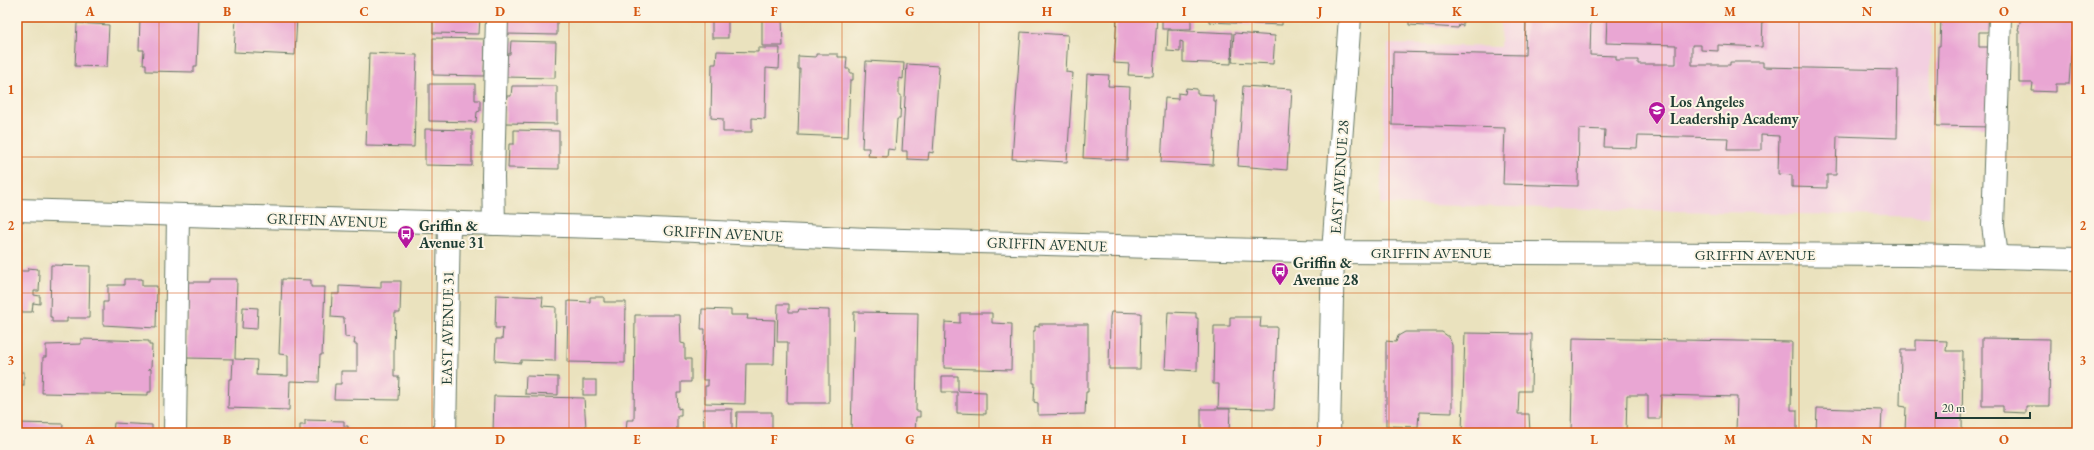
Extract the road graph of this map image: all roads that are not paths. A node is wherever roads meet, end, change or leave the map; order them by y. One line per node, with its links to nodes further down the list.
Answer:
1 (497, 17): 7 (street)
2 (1350, 17): 8 (street, EAST AVENUE 28)
3 (2000, 17): 9 (street)
4 (17, 210): 5 (street, GRIFFIN AVENUE)
5 (178, 215): 6 (street, GRIFFIN AVENUE); 11 (street)
6 (449, 224): 7 (street, GRIFFIN AVENUE); 12 (street, EAST AVENUE 31)
7 (494, 224): 8 (street, GRIFFIN AVENUE)
8 (1333, 252): 9 (street, GRIFFIN AVENUE); 13 (street, EAST AVENUE 28)
9 (1997, 257): 10 (street, GRIFFIN AVENUE)
10 (2077, 259)
11 (175, 433)
12 (445, 433)
13 (1329, 433)

